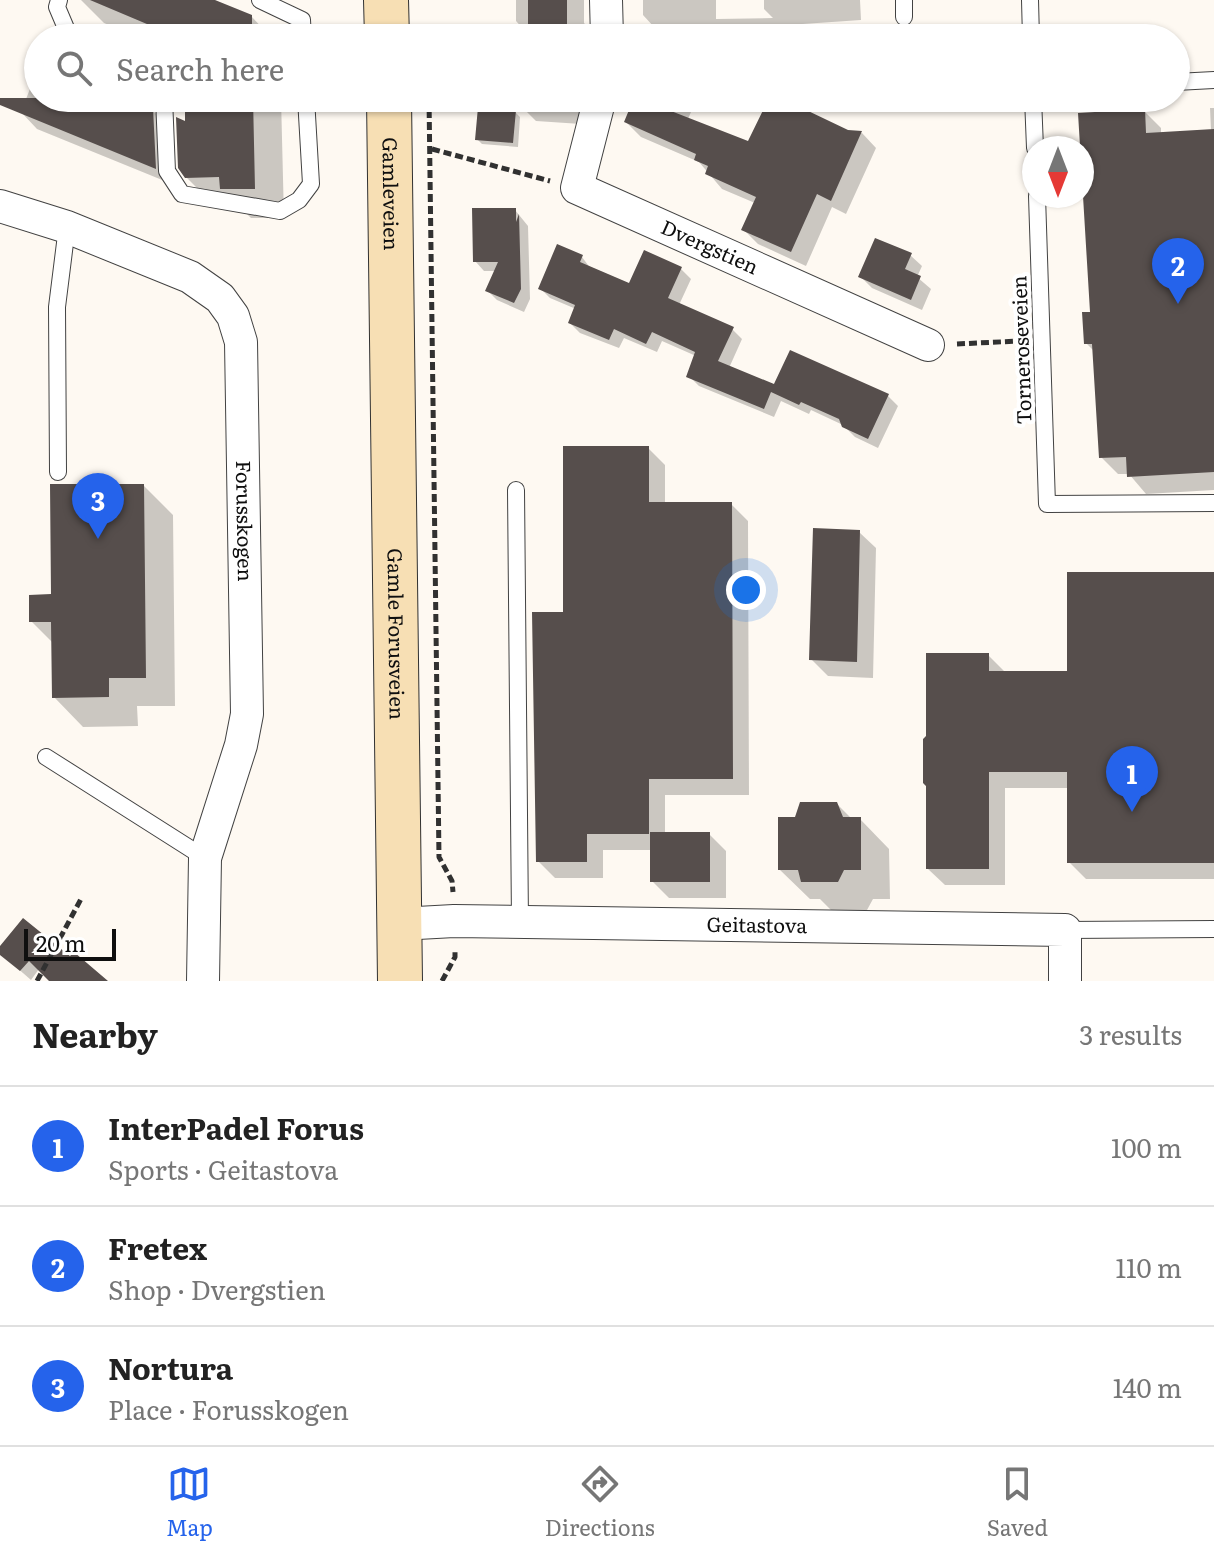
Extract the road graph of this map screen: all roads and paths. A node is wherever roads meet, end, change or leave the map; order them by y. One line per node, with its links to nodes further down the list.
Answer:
1 (59, 0): 6 (lane)
2 (260, 0): 7 (lane)
3 (386, 0): 8 (main road)
4 (606, 0): 9 (street)
5 (1030, 0): 10 (lane)
6 (64, 24)
7 (302, 24)
8 (387, 24)
9 (607, 24)
10 (1031, 24)
11 (1214, 80): 12 (lane)
12 (1190, 81)
13 (165, 112): 14 (lane)
14 (307, 112)
15 (389, 112): 25 (main road, Gamleveien)
16 (430, 112): 20 (path)
17 (596, 112): 21 (street)
18 (1034, 112): 19 (lane)
19 (1035, 136)
20 (432, 149): 21 (path); 34 (path)
21 (577, 188): 27 (street, Dvergstien)
22 (0, 206): 24 (street, Forusskogen)
23 (1037, 208): 26 (lane, Torneroseveien)
24 (67, 227): 28 (lane); 32 (street, Forusskogen)
25 (392, 289): 36 (main road, Gamle Forusveien)
26 (1042, 340): 27 (path); 30 (lane, Torneroseveien)
27 (928, 345)
28 (58, 472)
29 (516, 490): 35 (lane)
30 (1214, 503)
31 (46, 757): 32 (lane)
32 (205, 858): 40 (street, Forusskogen)
33 (81, 899): 39 (path)
34 (454, 921): 35 (street, Geitastova); 36 (street, Geitastova); 42 (path)
35 (520, 922): 38 (street, Geitastova)
36 (399, 924): 41 (main road, Gamle Forusveien)
37 (1214, 929): 38 (lane)
38 (1065, 930): 43 (street)
39 (37, 981)
40 (203, 981)
41 (400, 981)
42 (442, 981)
43 (1065, 981)

